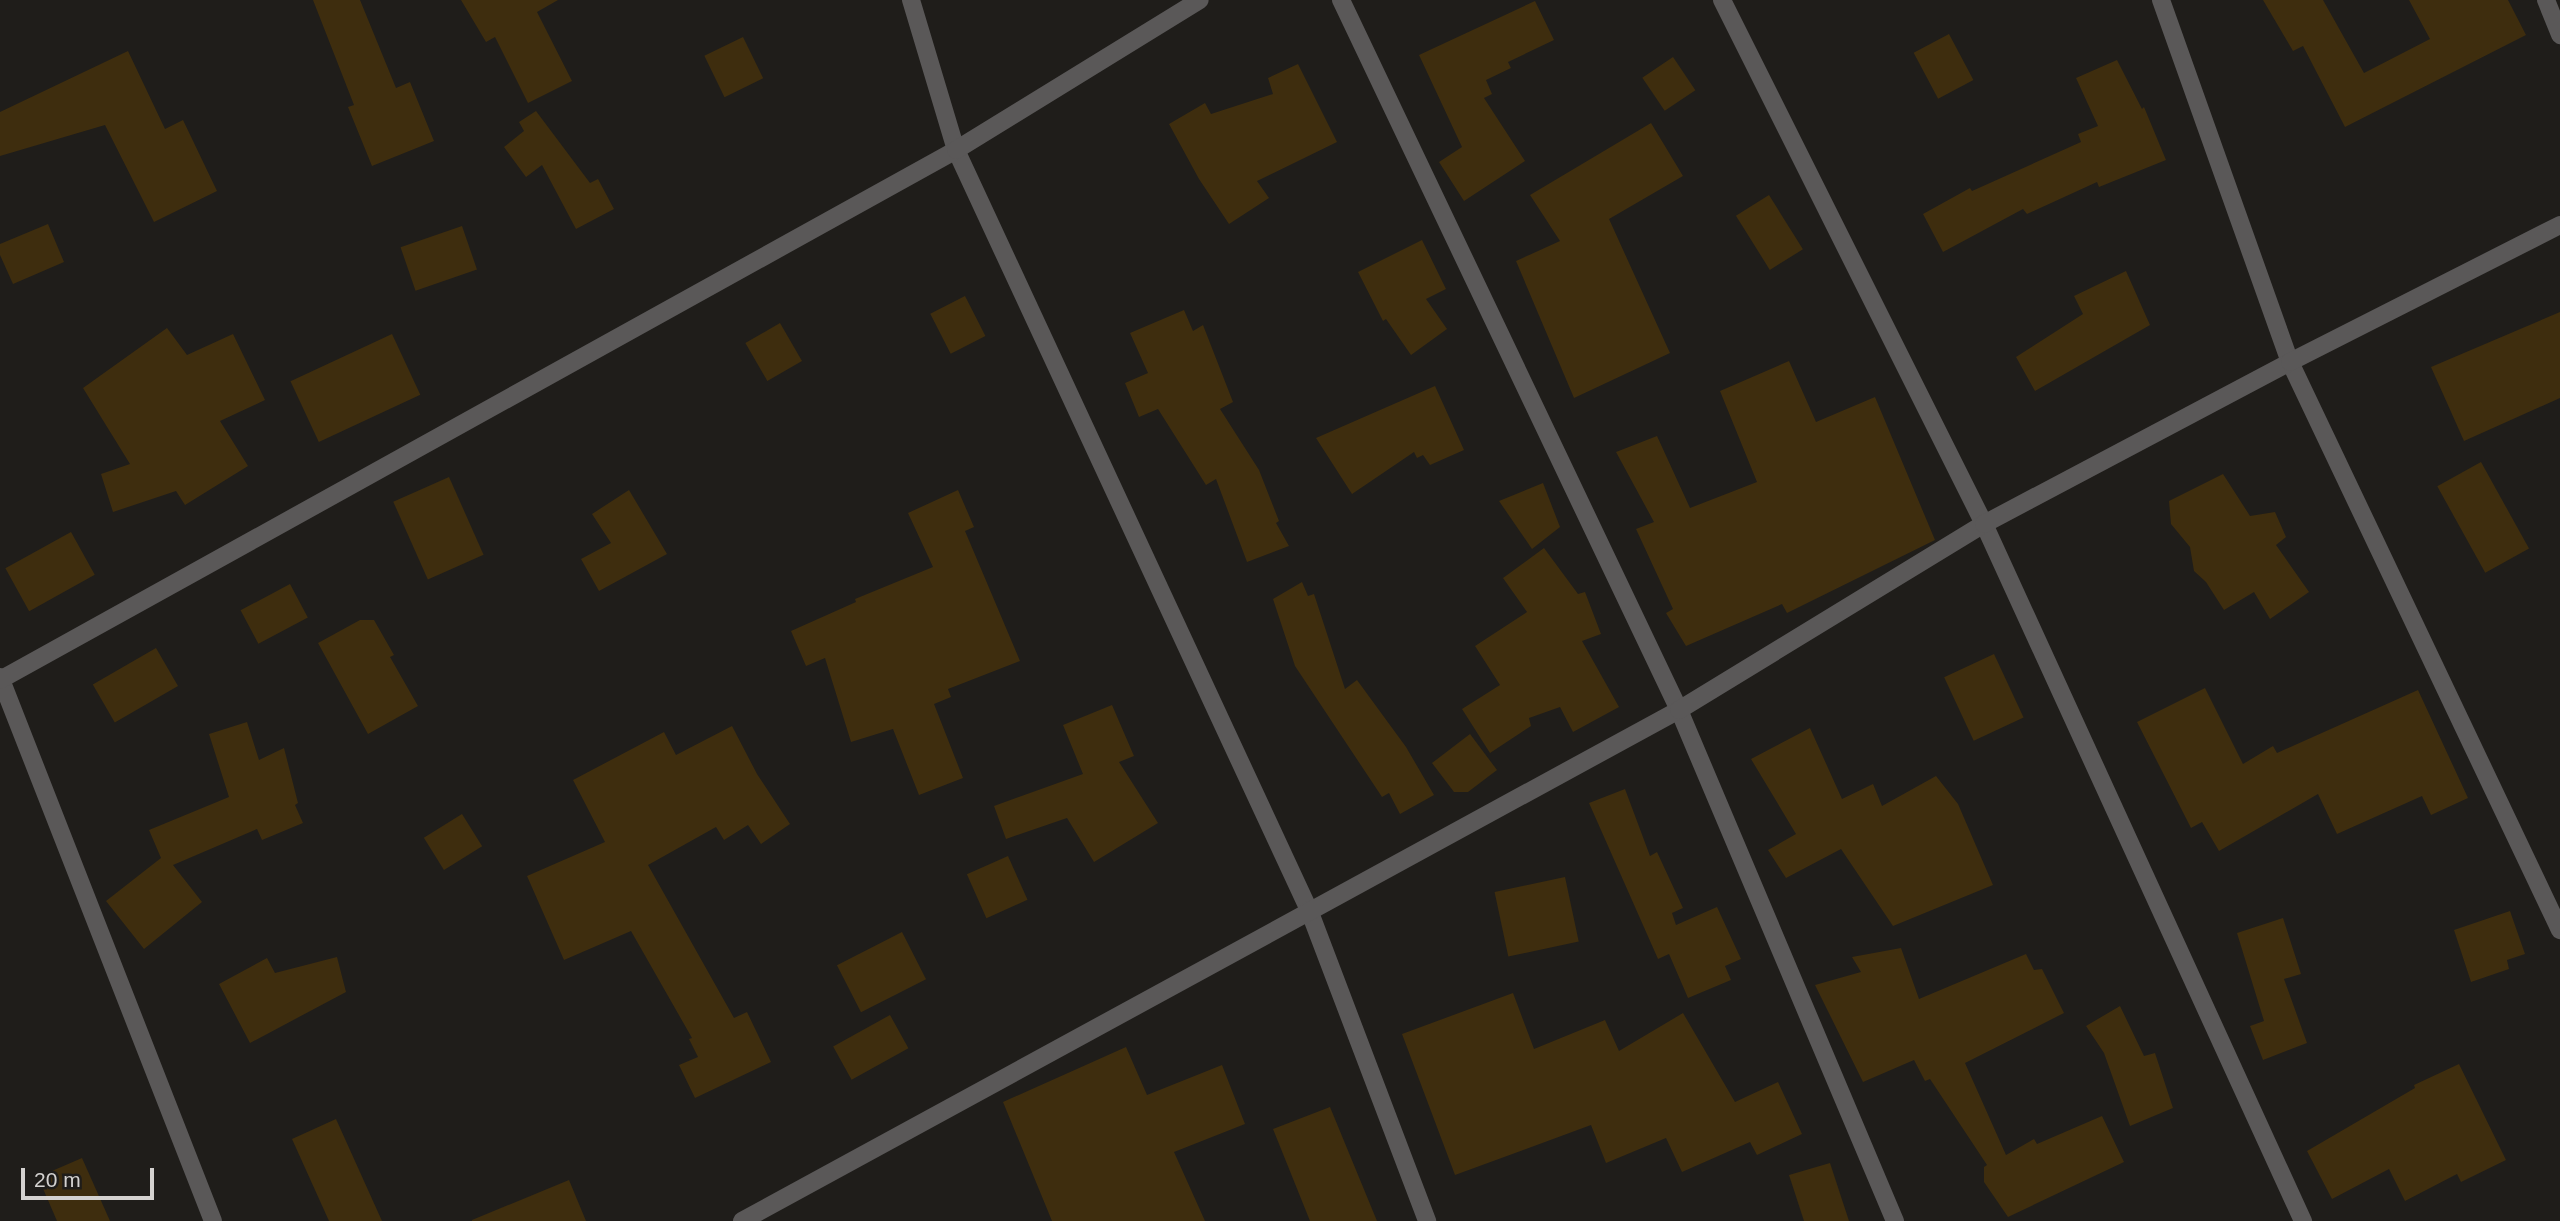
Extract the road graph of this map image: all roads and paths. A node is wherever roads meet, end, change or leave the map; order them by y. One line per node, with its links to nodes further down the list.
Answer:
1 (911, 0): 8 (street)
2 (1200, 0): 8 (street)
3 (1340, 0): 13 (street)
4 (1722, 0): 11 (street)
5 (2161, 0): 10 (street)
6 (2546, 0): 7 (street)
7 (2560, 35)
8 (956, 150): 12 (street); 14 (street)
9 (2560, 225): 10 (street)
10 (2290, 362): 11 (street); 15 (street)
11 (1984, 524): 13 (street); 20 (street)
12 (0, 679): 16 (street)
13 (1679, 710): 14 (street); 19 (street)
14 (1309, 910): 17 (street); 18 (street)
15 (2560, 930)
16 (213, 1221)
17 (743, 1221)
18 (1427, 1221)
19 (1895, 1221)
20 (2303, 1221)

